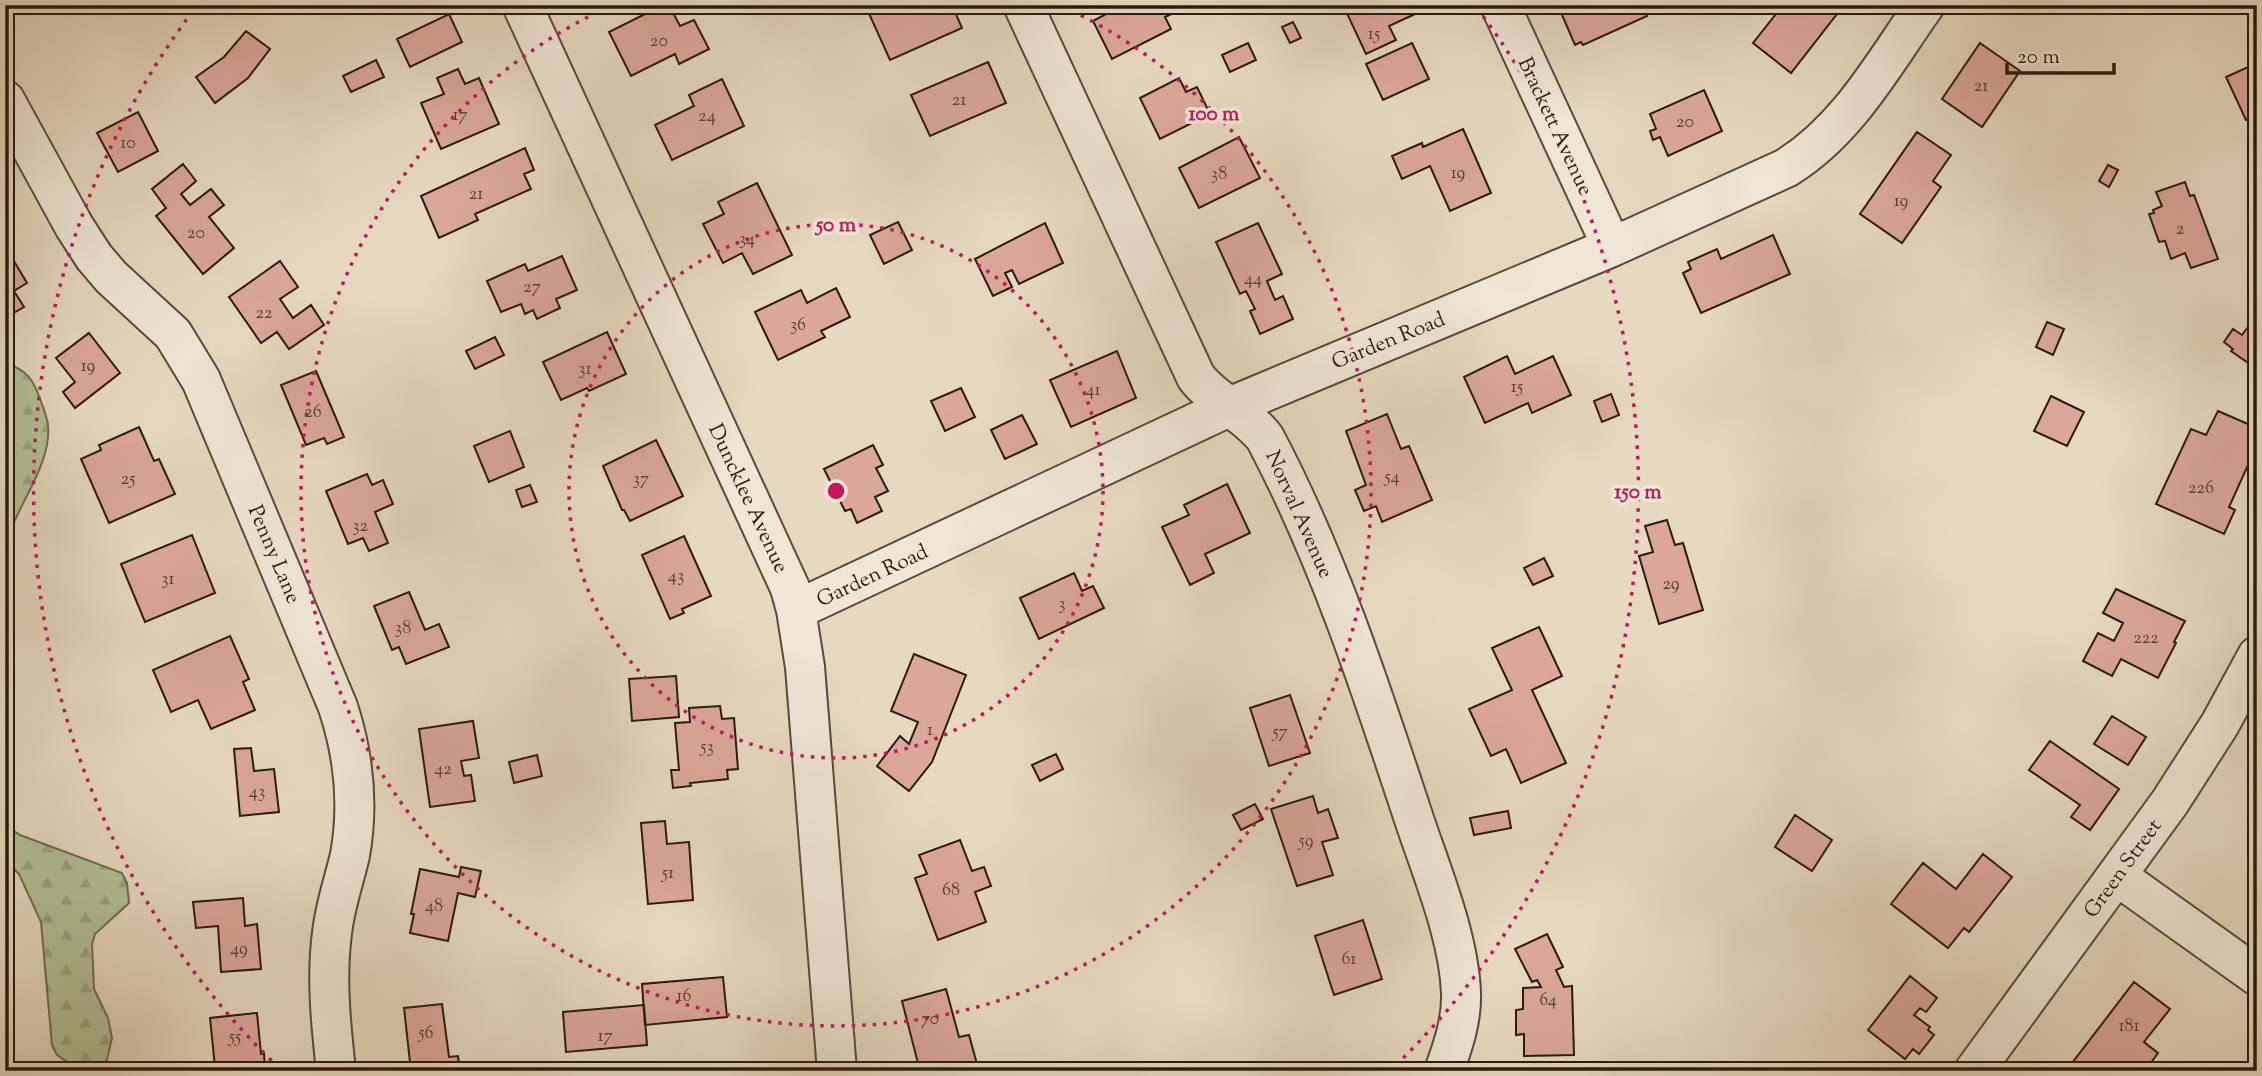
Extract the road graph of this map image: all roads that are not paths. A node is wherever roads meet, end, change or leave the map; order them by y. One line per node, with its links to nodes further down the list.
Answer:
1 (522, 5): 8 (street, Duncklee Avenue)
2 (1023, 5): 7 (street, Norval Avenue)
3 (1500, 5): 6 (street, Brackett Avenue)
4 (1925, 5): 6 (street, Garden Road)
5 (5, 100): 12 (street, Penny Lane)
6 (1612, 247): 7 (street, Garden Road)
7 (1229, 407): 8 (street, Garden Road); 14 (street, Norval Avenue)
8 (796, 610): 13 (street, Duncklee Avenue)
9 (2257, 656): 10 (street, Green Street)
10 (2117, 876): 11 (street); 15 (street, Green Street)
11 (2257, 976)
12 (336, 1071)
13 (837, 1071)
14 (1444, 1071)
15 (1974, 1071)

